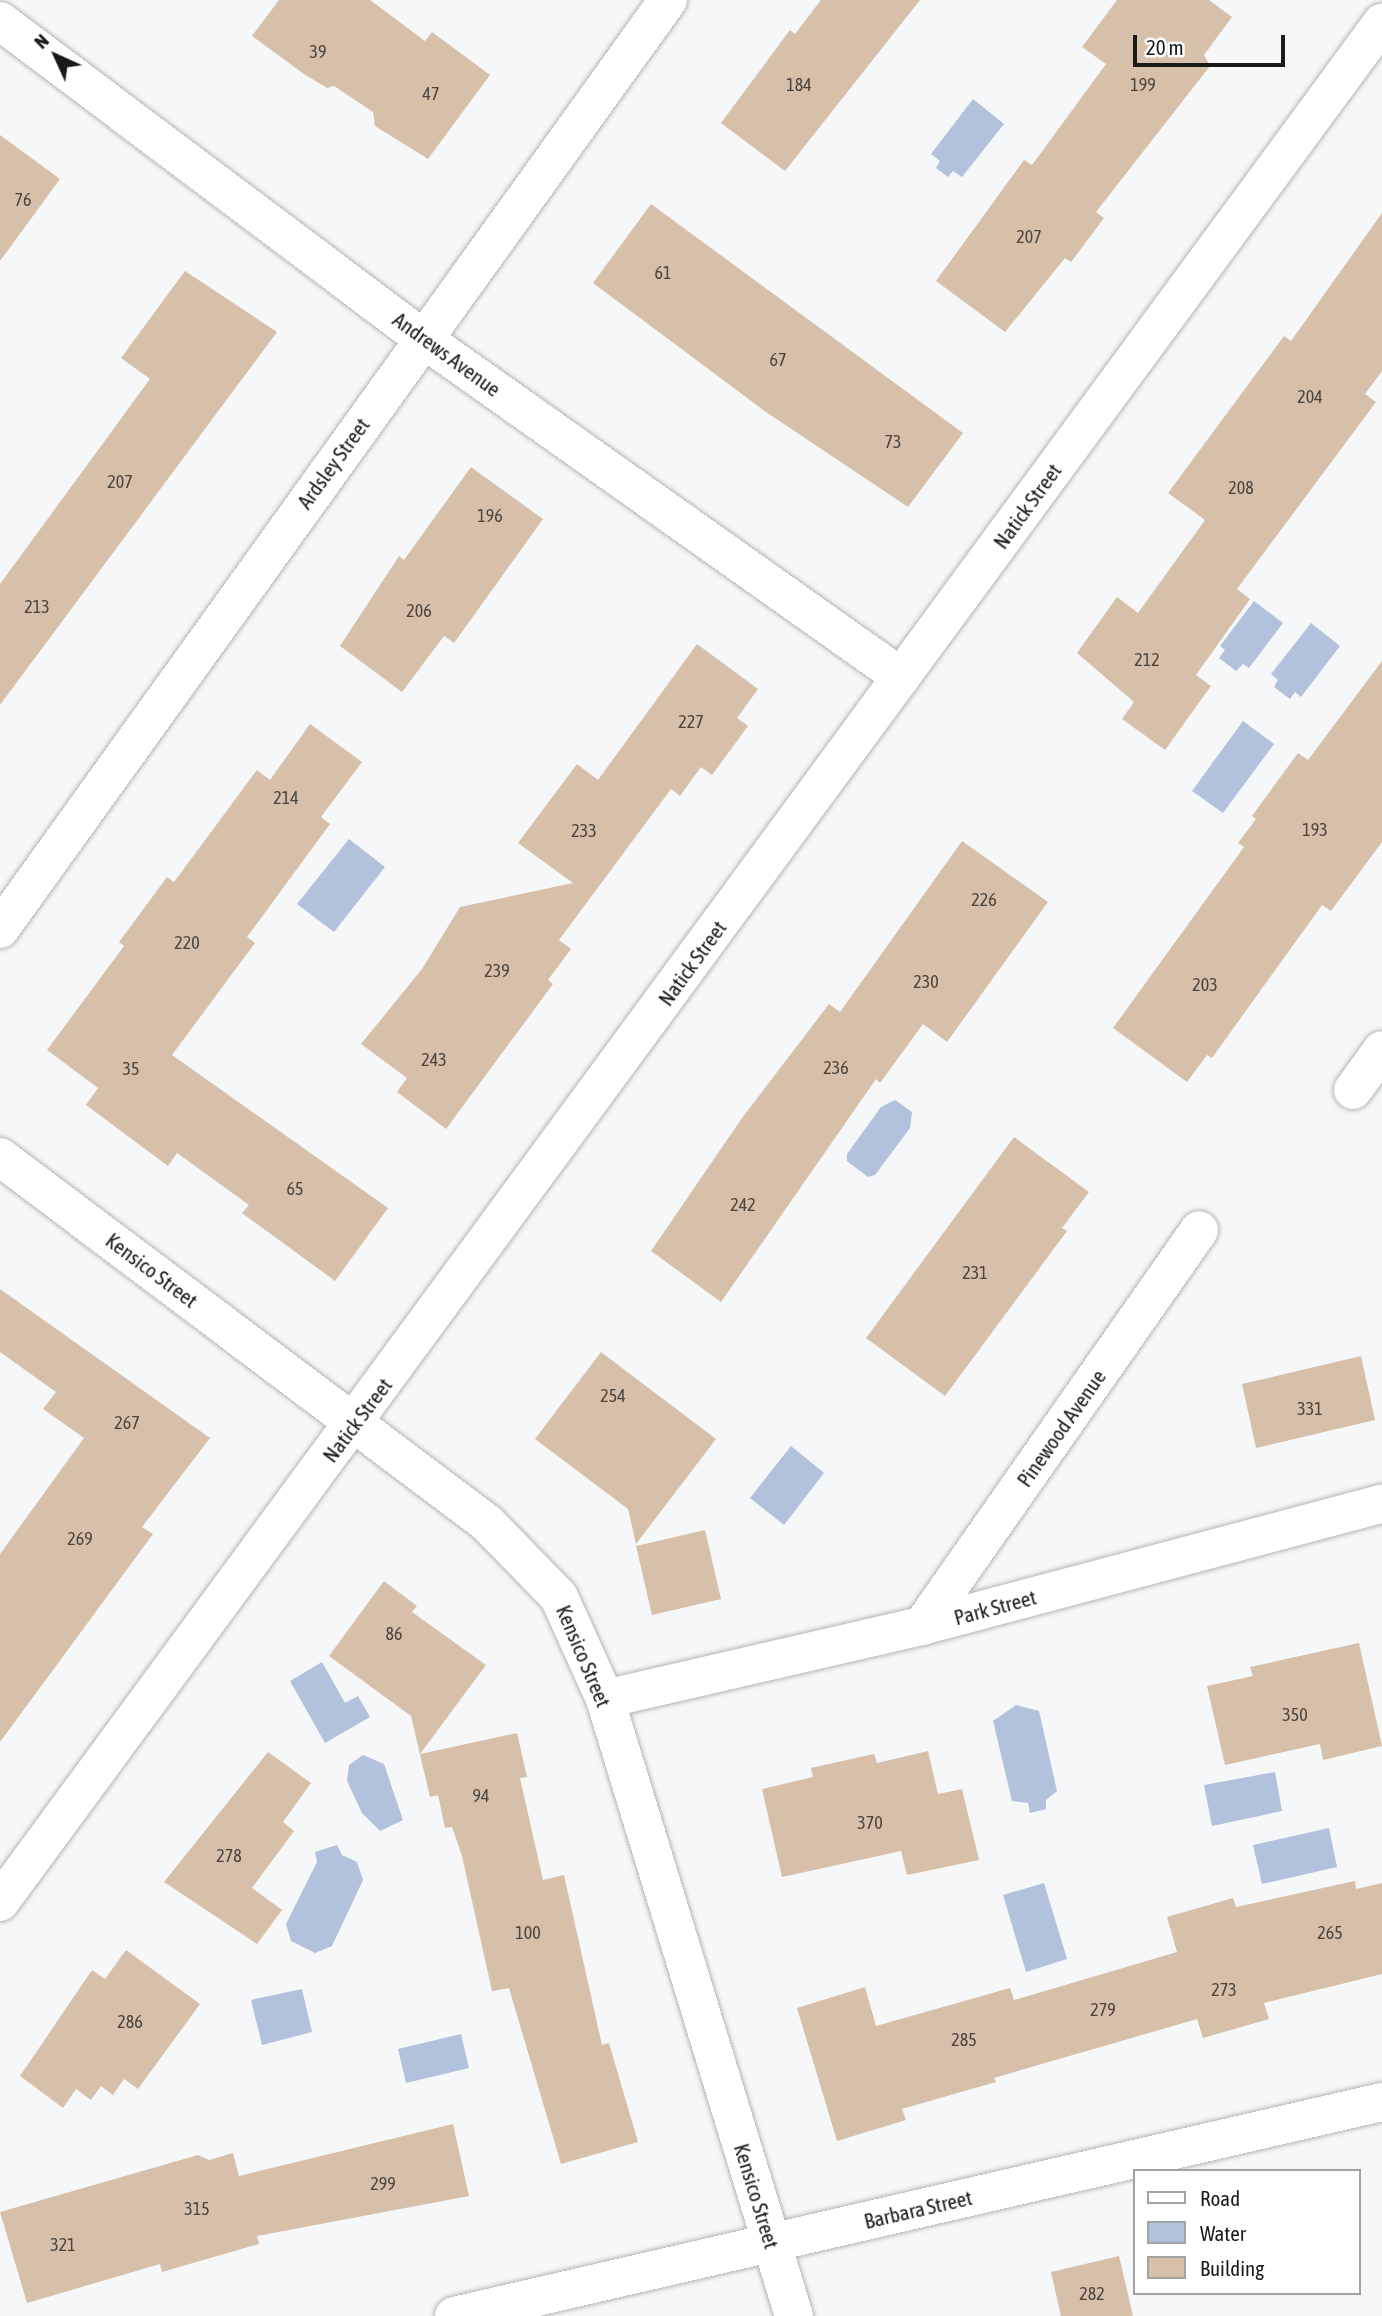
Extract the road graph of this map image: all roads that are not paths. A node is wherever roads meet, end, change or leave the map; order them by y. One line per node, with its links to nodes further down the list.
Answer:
1 (668, 0): 4 (street, Ardsley Street)
2 (0, 21): 4 (street, Andrews Avenue)
3 (1382, 23): 5 (street, Natick Street)
4 (422, 338): 5 (street, Andrews Avenue); 6 (street, Ardsley Street)
5 (901, 677): 11 (street, Natick Street)
6 (0, 929)
7 (1382, 1050): 8 (street)
8 (1353, 1090)
9 (0, 1157): 11 (street, Kensico Street)
10 (1199, 1230): 13 (street, Pinewood Avenue)
11 (356, 1421): 14 (street, Kensico Street); 15 (street, Natick Street)
12 (1382, 1504): 13 (street, Park Street)
13 (922, 1626): 14 (street, Park Street)
14 (605, 1699): 17 (street, Kensico Street)
15 (0, 1902)
16 (1382, 2102): 17 (street, Barbara Street)
17 (772, 2243): 18 (street, Barbara Street); 19 (street, Kensico Street)
18 (454, 2316)
19 (794, 2316)

